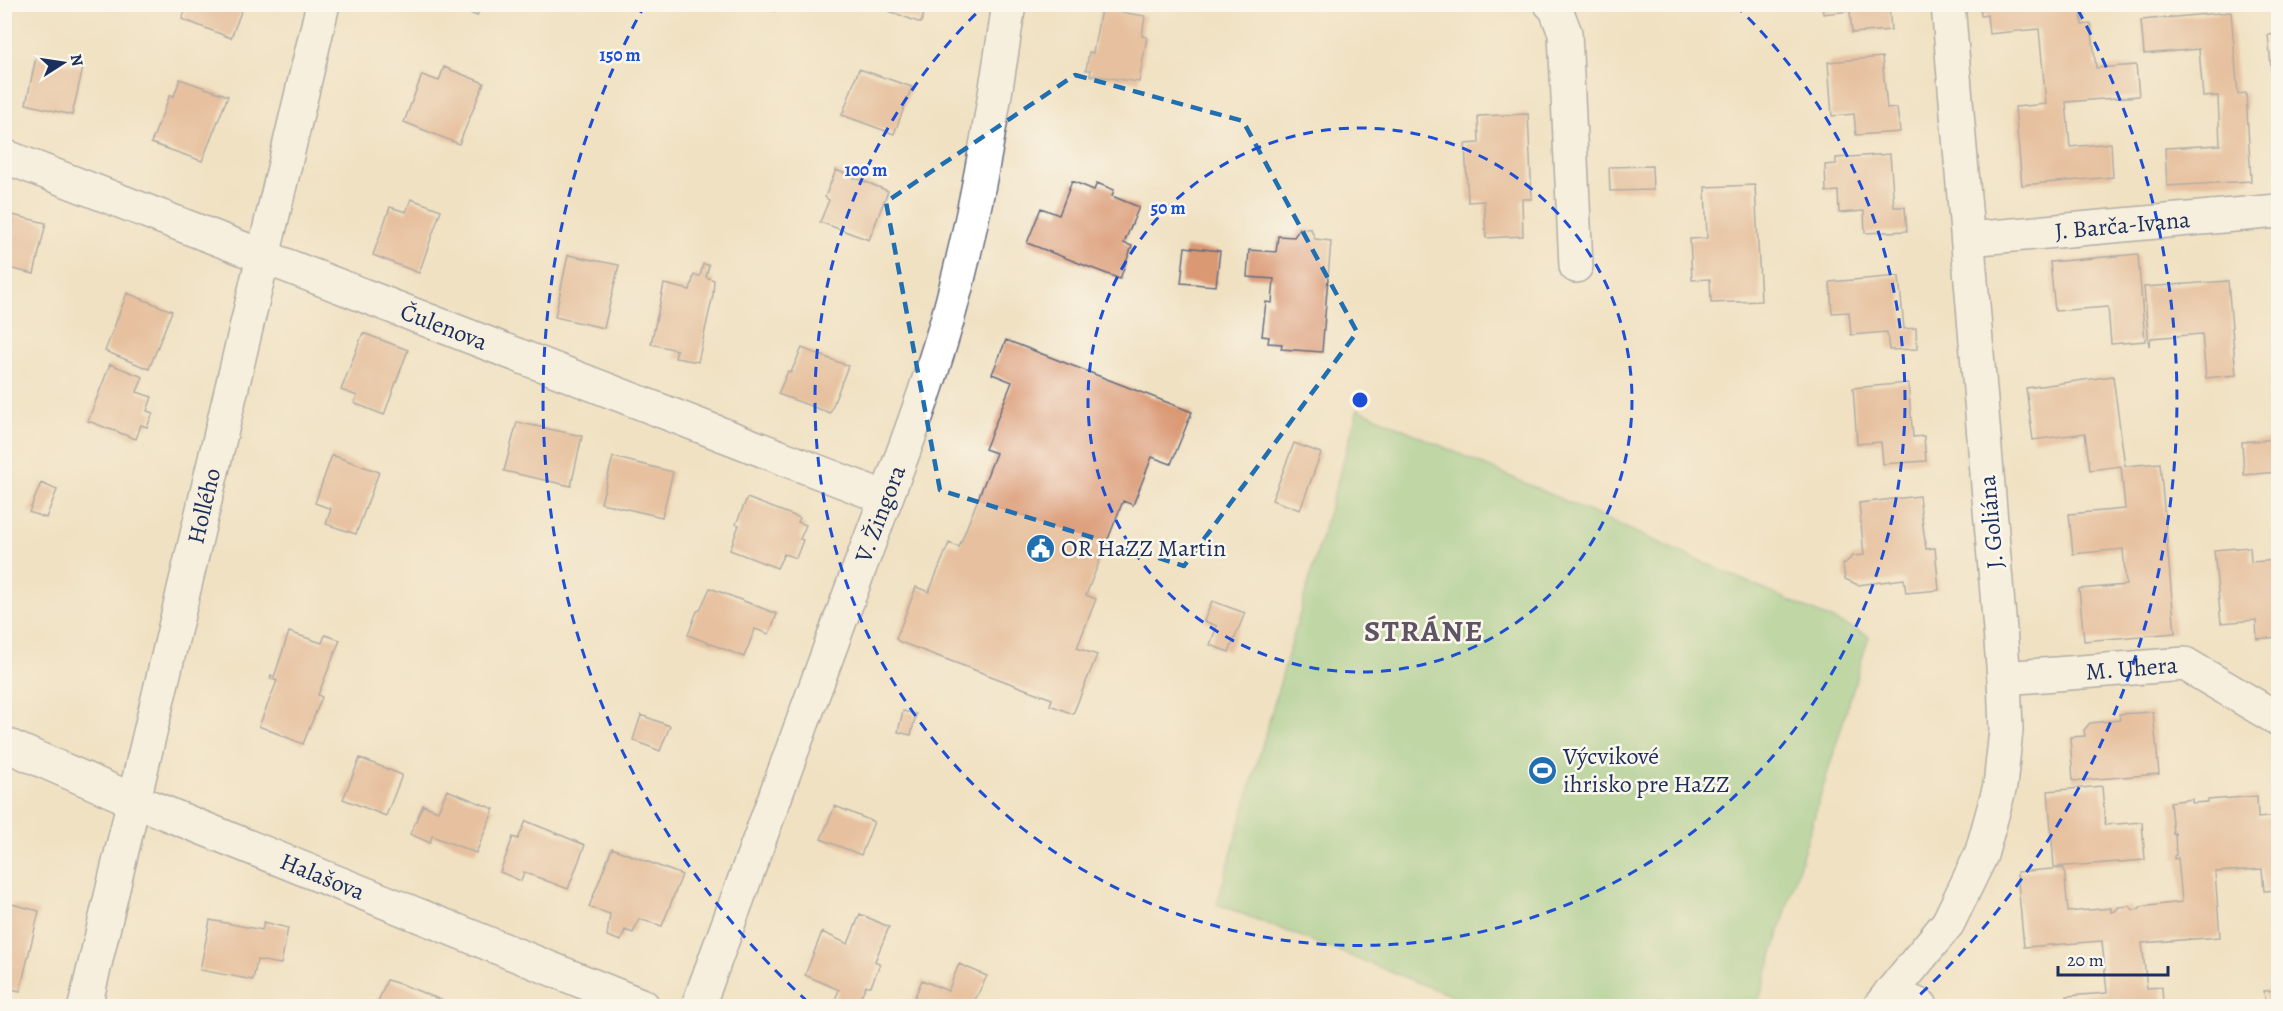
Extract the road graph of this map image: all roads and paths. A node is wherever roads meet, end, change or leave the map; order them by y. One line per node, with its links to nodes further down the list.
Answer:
1 (323, 4): 8 (street, Hollého)
2 (1009, 4): 10 (street, V. Žingora)
3 (1551, 4): 9 (street)
4 (1948, 4): 7 (street, J. Goliána)
5 (4, 156): 8 (street, Čulenova)
6 (2278, 211): 7 (street, J. Barča-Ivana)
7 (1969, 239): 11 (street, J. Goliána)
8 (264, 257): 10 (street, Čulenova); 14 (street, Hollého)
9 (1576, 266)
10 (886, 498): 18 (street, V. Žingora)
11 (2004, 678): 12 (street, M. Uhera); 15 (street, J. Goliána)
12 (2278, 719)
13 (4, 744): 14 (street, Halašova)
14 (133, 800): 16 (street, Hollého); 17 (street, Halašova)
15 (1885, 1000): 19 (street)
16 (85, 1006)
17 (643, 1006)
18 (698, 1006)
19 (1920, 1006)

